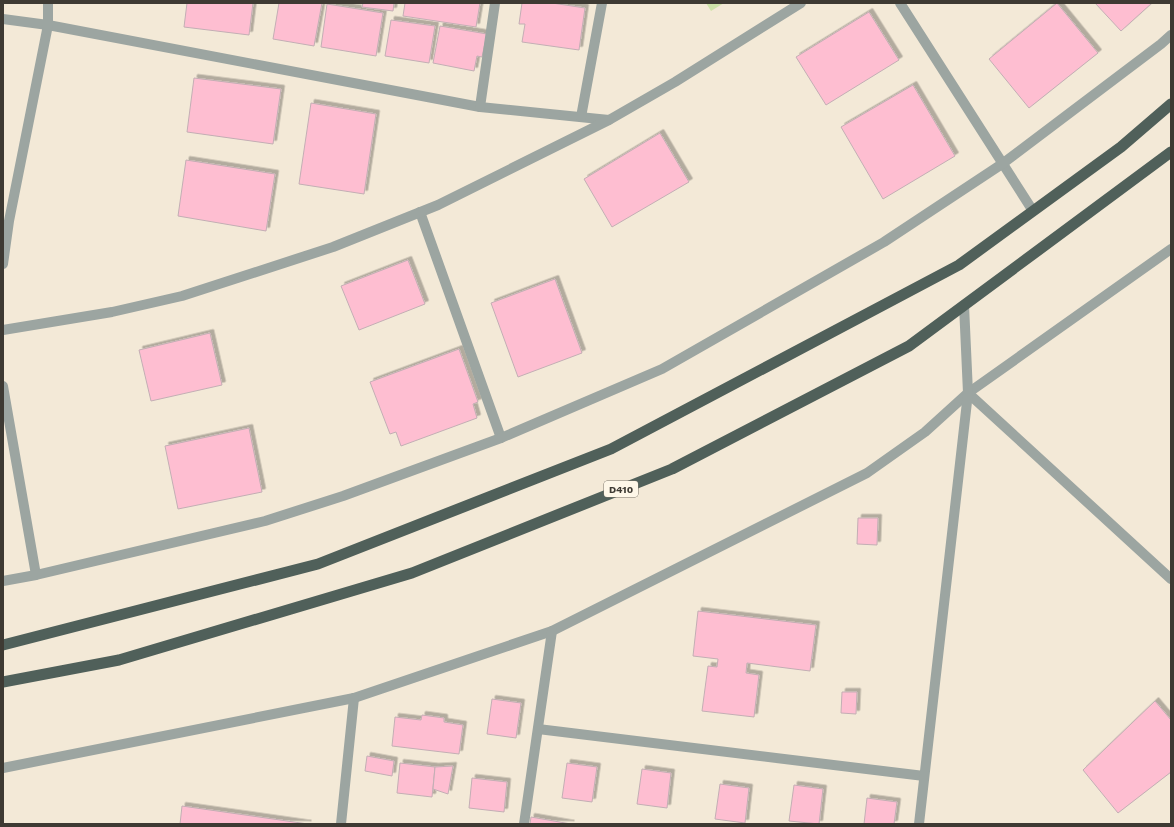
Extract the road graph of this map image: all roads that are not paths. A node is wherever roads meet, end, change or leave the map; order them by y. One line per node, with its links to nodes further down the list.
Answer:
1 (48, 3): 7 (street)
2 (495, 3): 10 (street)
3 (602, 3): 11 (street)
4 (801, 3): 12 (street)
5 (900, 3): 14 (street)
6 (3, 19): 7 (street)
7 (48, 25): 10 (street); 17 (street)
8 (1171, 35): 14 (street)
9 (1171, 104): 15 (highway)
10 (480, 107): 11 (street)
11 (581, 117): 12 (street)
12 (609, 120): 16 (street)
13 (1171, 152): 20 (highway, D410)
14 (1002, 164): 15 (street); 24 (street)
15 (1033, 211): 29 (highway)
16 (420, 212): 21 (street); 24 (street)
17 (6, 221): 19 (street)
18 (1171, 249): 23 (street)
19 (3, 264)
20 (964, 305): 23 (street); 30 (highway, D410)
21 (3, 330)
22 (3, 386): 25 (street)
23 (968, 393): 26 (street); 28 (street); 34 (street)
24 (501, 438): 25 (street)
25 (36, 575): 27 (street)
26 (1171, 579)
27 (3, 581)
28 (552, 631): 31 (street); 32 (street)
29 (3, 645)
30 (3, 682)
31 (354, 698): 33 (street); 35 (street)
32 (538, 729): 34 (street); 36 (street)
33 (3, 768)
34 (924, 776): 37 (street)
35 (341, 824)
36 (524, 824)
37 (919, 824)

